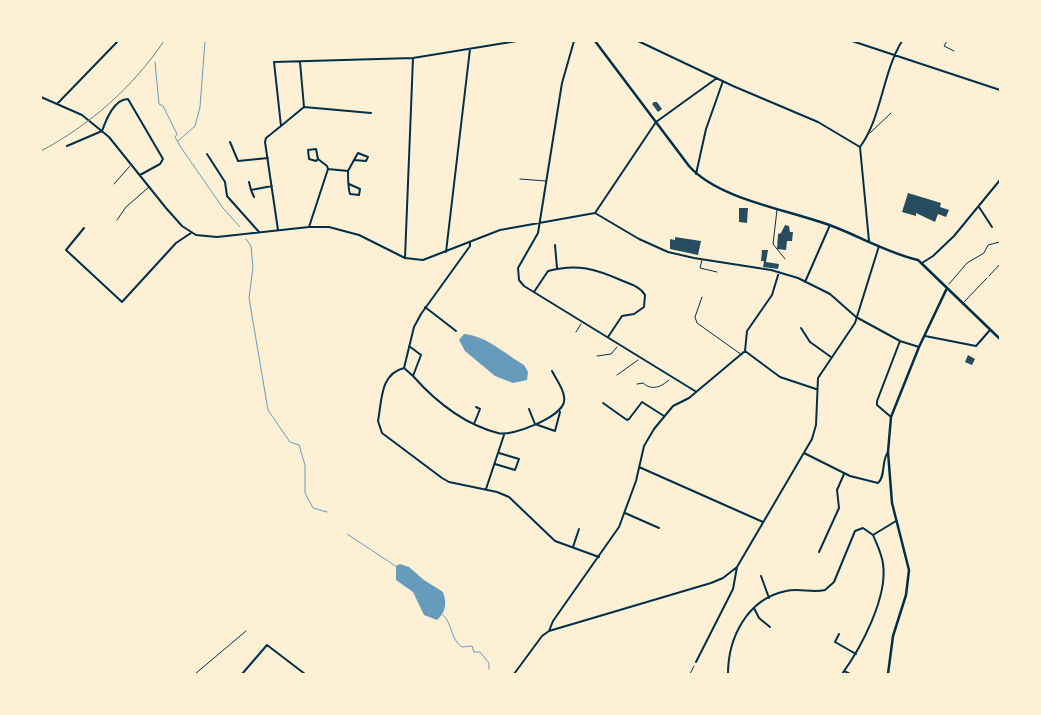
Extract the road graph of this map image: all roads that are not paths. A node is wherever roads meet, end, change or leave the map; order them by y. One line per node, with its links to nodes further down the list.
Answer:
1 (118, 41): 18 (street)
2 (517, 41): 9 (street)
3 (574, 41): 40 (street)
4 (595, 41): 22 (street)
5 (638, 41): 14 (street)
6 (852, 41): 11 (street)
7 (902, 41): 11 (street)
8 (947, 41): 10 (lane)
9 (470, 49): 12 (street); 64 (street)
10 (954, 51)
11 (893, 55): 16 (street); 25 (street)
12 (413, 58): 13 (street); 65 (street)
13 (300, 62): 19 (street); 23 (street)
14 (717, 78): 15 (street); 22 (street)
15 (723, 81): 28 (street); 37 (street)
16 (1000, 90)
17 (41, 97): 18 (street)
18 (57, 104): 24 (street)
19 (304, 107): 20 (street); 23 (street)
20 (371, 113)
21 (891, 113): 25 (lane)
22 (656, 122): 37 (street); 50 (street)
23 (282, 126): 30 (street)
24 (102, 131): 27 (street); 33 (street); 36 (street)
25 (869, 134): 28 (street)
26 (230, 142): 30 (street)
27 (67, 146)
28 (860, 147): 61 (street)
29 (208, 154): 58 (street)
30 (268, 158): 45 (street)
31 (318, 158): 31 (street); 34 (street)
32 (354, 160): 32 (street); 35 (street)
33 (132, 165): 36 (street); 42 (lane)
34 (328, 169): 35 (street); 54 (street)
35 (348, 172): 43 (street)
36 (140, 174): 44 (street)
37 (696, 174): 49 (street)
38 (520, 179): 40 (lane)
39 (1000, 180): 48 (street)
40 (547, 181): 52 (street)
41 (249, 182): 46 (street)
42 (114, 184)
43 (349, 184): 43 (street)
44 (149, 186): 51 (lane); 59 (street)
45 (272, 186): 46 (street); 57 (street)
46 (251, 190): 47 (street)
47 (254, 197)
48 (979, 207): 55 (street); 68 (street)
49 (777, 209): 53 (street); 66 (lane)
50 (595, 213): 52 (street); 67 (street)
51 (117, 220)
52 (540, 222): 60 (street); 75 (street)
53 (830, 226): 61 (street); 73 (street)
54 (310, 227): 57 (street); 65 (street)
55 (992, 227)
56 (84, 228): 59 (street)
57 (278, 230): 58 (street)
58 (259, 232): 59 (street)
59 (190, 233)
60 (470, 242): 64 (street); 78 (street)
61 (869, 242): 63 (street)
62 (555, 245): 69 (street)
63 (879, 246): 68 (street); 79 (street)
64 (446, 252): 65 (street)
65 (405, 258)
66 (785, 258)
67 (702, 260): 70 (lane); 71 (street)
68 (922, 263): 74 (street)
69 (558, 268): 75 (street); 83 (street)
70 (717, 272)
71 (780, 272): 73 (street); 89 (street)
72 (987, 278): 77 (lane)
73 (805, 282): 79 (street)
74 (947, 288): 77 (street); 84 (street)
75 (534, 292): 83 (street)
76 (702, 297): 90 (lane)
77 (962, 303): 81 (street)
78 (425, 307): 82 (street); 87 (street)
79 (856, 317): 86 (street); 91 (street)
80 (801, 328): 91 (street)
81 (990, 329): 84 (street); 85 (street)
82 (456, 331)
83 (608, 336): 96 (street)
84 (925, 336): 88 (street)
85 (1000, 338)
86 (900, 341): 88 (street); 102 (street)
87 (409, 346): 92 (street); 94 (street)
88 (919, 347): 102 (street)
89 (745, 351): 90 (street); 95 (street)
90 (742, 355): 96 (street)
91 (831, 357): 95 (street)
92 (404, 368): 94 (street); 112 (street)
93 (552, 371): 100 (street)
94 (413, 376): 103 (street)
95 (816, 389): 108 (street)
96 (695, 391): 101 (street)
97 (603, 403): 101 (street)
98 (476, 408): 103 (street)
99 (529, 408): 104 (street)
100 (560, 412): 104 (street); 104 (street)
101 (664, 416): 110 (street)
102 (891, 417): 107 (street)
103 (474, 424): 105 (street)
104 (535, 424): 105 (street)
105 (504, 434): 106 (street)
106 (499, 452): 109 (street); 109 (street)
107 (888, 452): 111 (street); 114 (street)
108 (804, 454): 111 (street); 115 (street)
109 (495, 464): 112 (street)
110 (639, 467): 113 (street); 115 (street)
111 (844, 474): 120 (street)
112 (486, 489): 119 (street)
113 (625, 512): 116 (street); 121 (street)
114 (896, 521): 118 (street); 138 (street)
115 (763, 522): 122 (street)
116 (659, 528)
117 (579, 529): 119 (street)
118 (873, 536): 124 (street); 129 (street)
119 (573, 547): 121 (street)
120 (820, 552)
121 (599, 557): 127 (street)
122 (737, 567): 127 (street); 130 (street)
123 (761, 576): 124 (street)
124 (770, 598): 125 (street)
125 (754, 608): 126 (street); 135 (street)
126 (770, 627)
127 (549, 631): 134 (street)
128 (839, 634): 129 (street)
129 (856, 654): 131 (street)
130 (696, 662)
131 (844, 671): 136 (street); 137 (street)
132 (242, 674): 133 (street)
133 (304, 674)
134 (514, 674)
135 (728, 674)
136 (842, 674)
137 (850, 674)
138 (888, 674)

